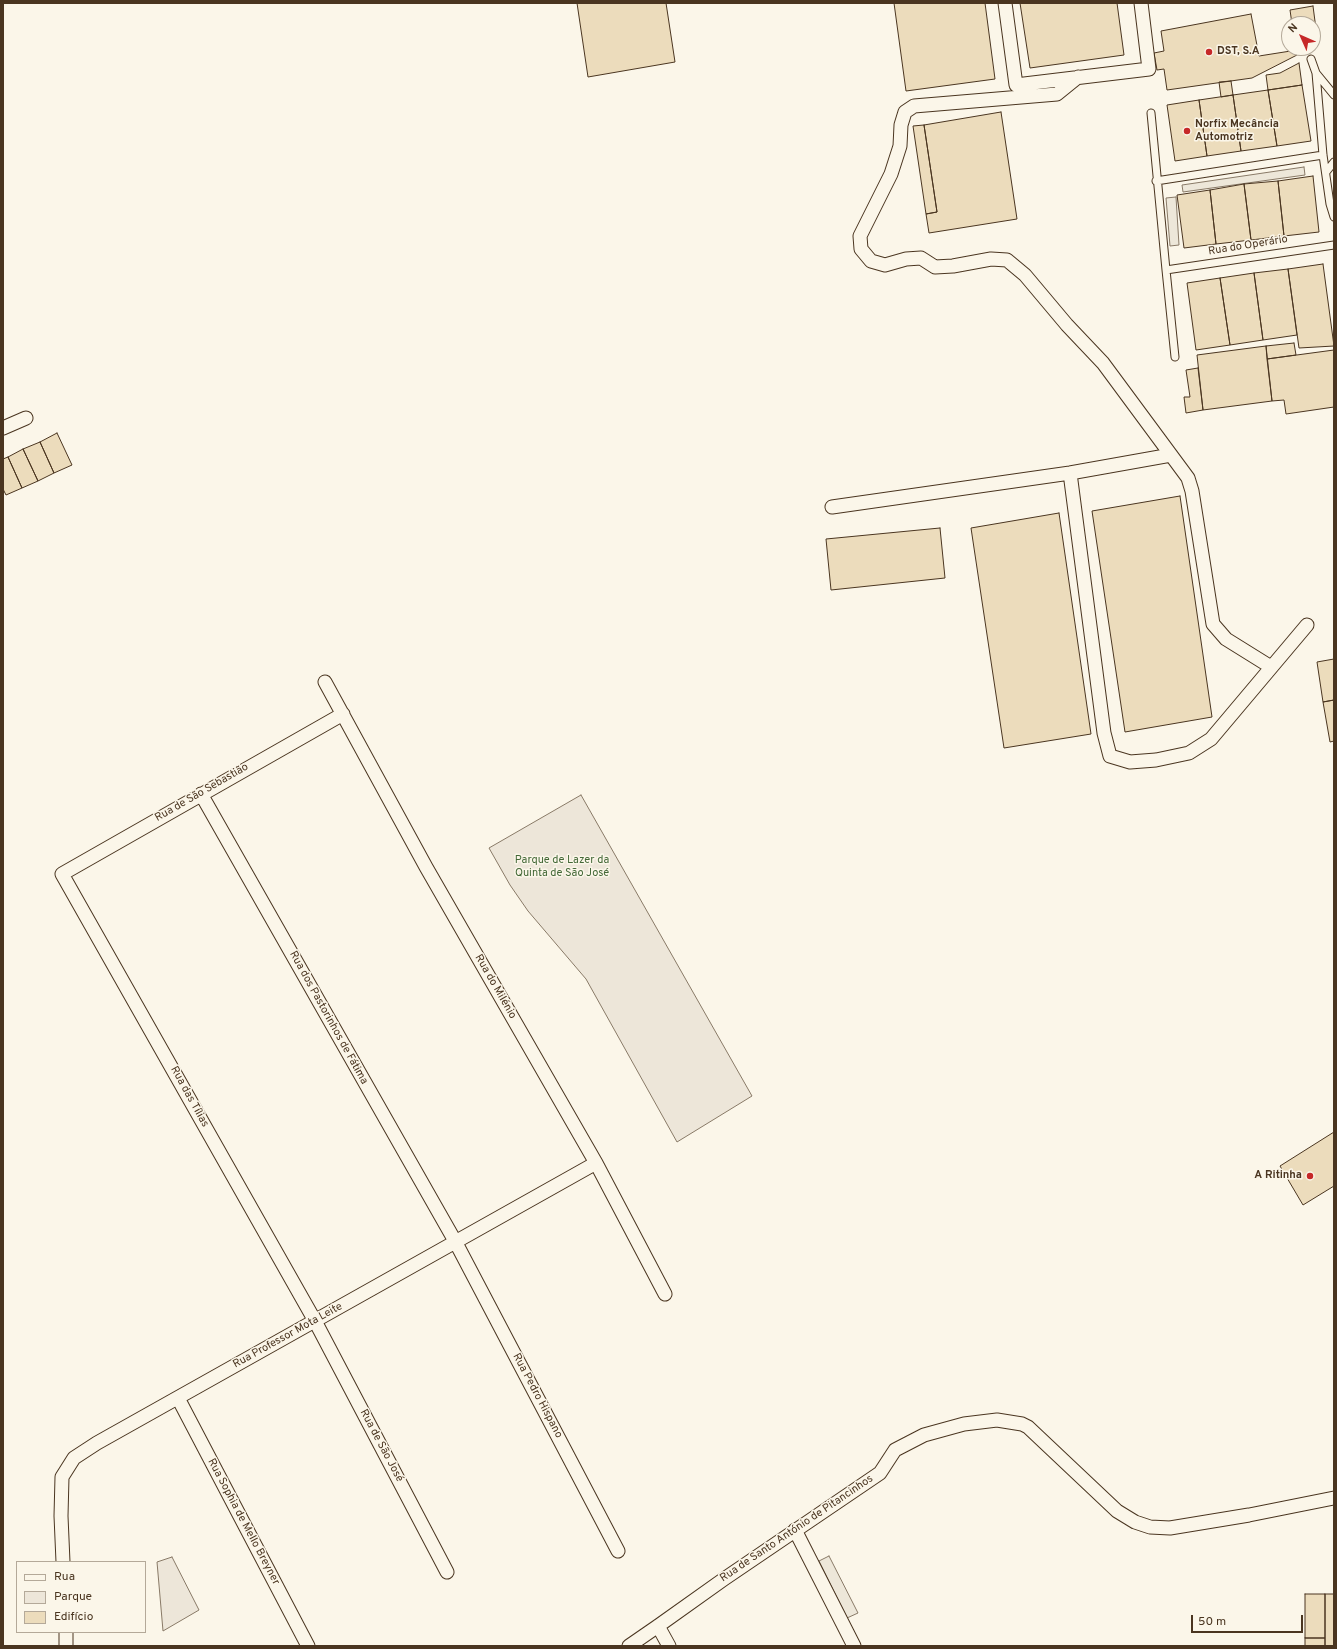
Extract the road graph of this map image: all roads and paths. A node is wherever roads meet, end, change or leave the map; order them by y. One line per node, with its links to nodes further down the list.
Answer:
1 (1005, 3): 5 (street)
2 (1141, 3): 5 (street)
3 (1311, 59): 4 (lane)
4 (1316, 73): 6 (lane); 8 (lane)
5 (1078, 78): 18 (street)
6 (1334, 95)
7 (1150, 113): 11 (lane)
8 (1323, 155): 10 (lane); 11 (lane)
9 (1334, 162): 10 (lane)
10 (1326, 172): 12 (lane)
11 (1156, 181): 14 (lane)
12 (1334, 217)
13 (1334, 245): 14 (lane, Rua do Operário)
14 (1166, 270): 15 (lane)
15 (1175, 357)
16 (26, 418): 17 (street)
17 (3, 428)
18 (1171, 455): 19 (street); 22 (street)
19 (1070, 473): 20 (street); 22 (street)
20 (832, 506)
21 (1307, 625): 22 (street)
22 (1271, 667)
23 (325, 682): 24 (street, Rua do Milénio)
24 (343, 714): 25 (street, Rua de São Sebastião); 27 (street, Rua do Milénio)
25 (201, 794): 26 (street, Rua de São Sebastião); 28 (street, Rua dos Pastorinhos de Fátima)
26 (62, 874): 30 (street, Rua das Tílias)
27 (596, 1163): 28 (street, Rua Professor Mota Leite); 29 (street, Rua do Milénio)
28 (455, 1242): 30 (street, Rua Professor Mota Leite); 34 (street, Rua Pedro Hispano)
29 (664, 1294)
30 (315, 1321): 31 (street, Rua Professor Mota Leite); 36 (street, Rua de São José)
31 (178, 1398): 35 (street, Rua Professor Mota Leite); 40 (street, Rua Sophia de Mello Breyner)
32 (1334, 1498): 33 (street, Rua de Santo António de Pitancinhos)
33 (795, 1530): 37 (street, Rua de Santo António de Pitancinhos); 43 (street)
34 (618, 1551)
35 (63, 1561)
36 (447, 1572)
37 (658, 1626): 41 (street, Rua de Santo António de Pitancinhos); 42 (street)
38 (66, 1633): 39 (street)
39 (66, 1646)
40 (308, 1646)
41 (629, 1646)
42 (669, 1646)
43 (854, 1646)

